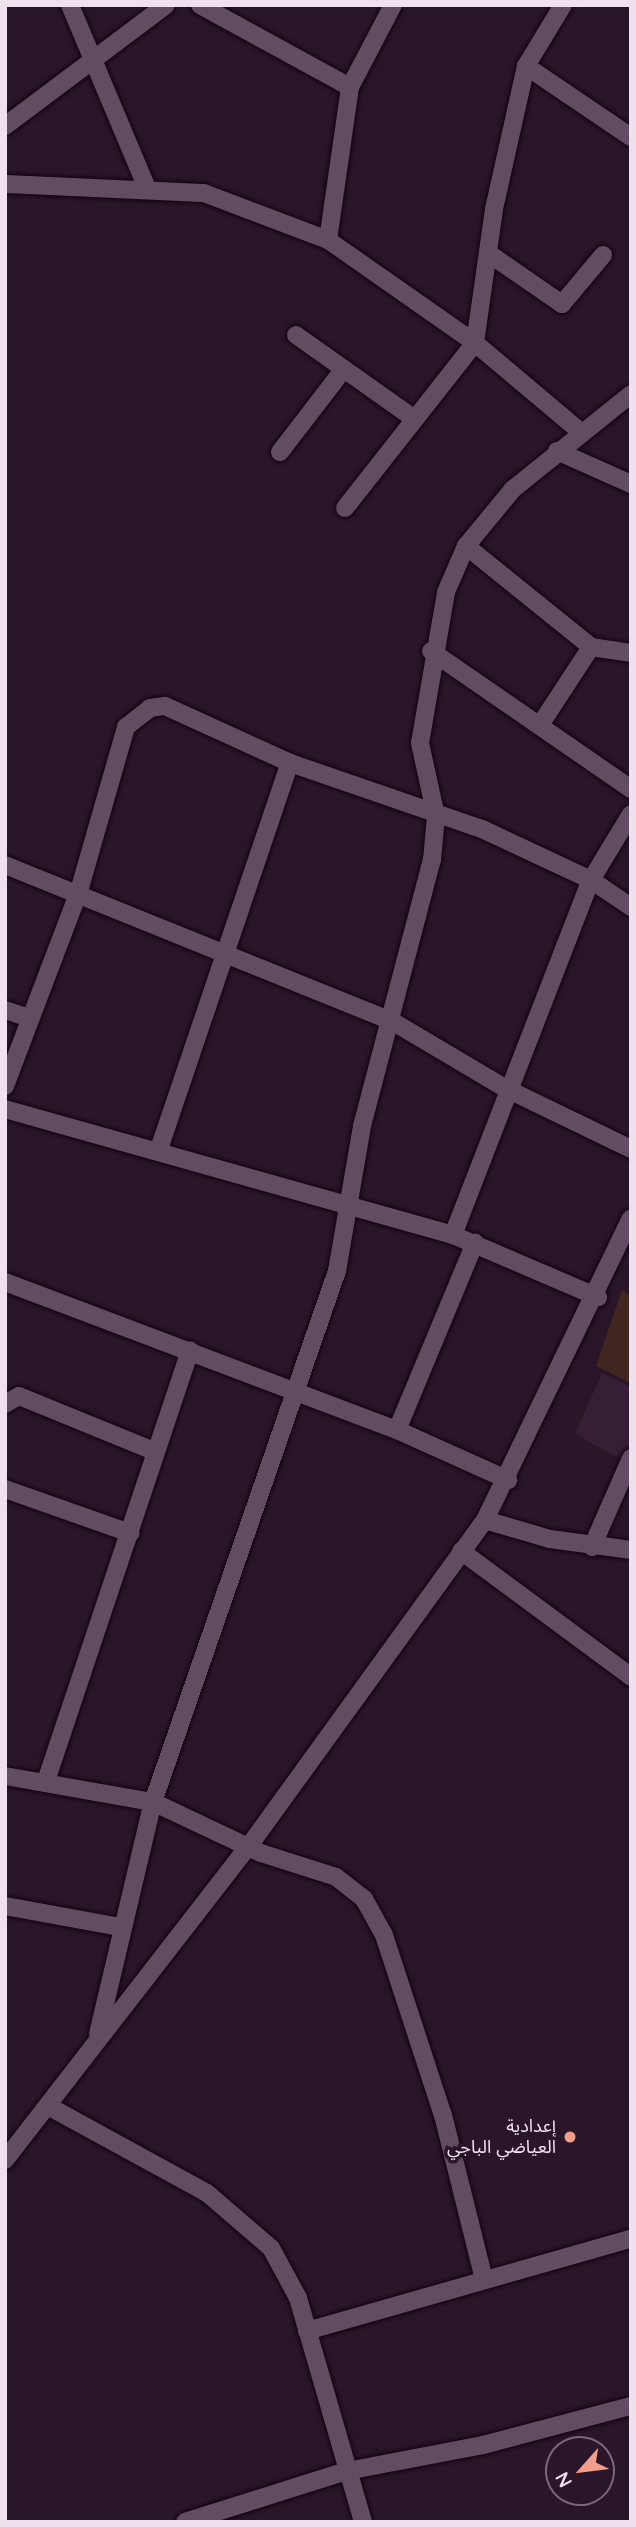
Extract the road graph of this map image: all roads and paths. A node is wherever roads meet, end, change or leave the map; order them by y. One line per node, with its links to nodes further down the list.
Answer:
1 (70, 5): 6 (street)
2 (166, 5): 6 (street)
3 (200, 5): 8 (street)
4 (393, 5): 8 (street)
5 (564, 5): 7 (street)
6 (97, 57): 9 (street); 12 (street)
7 (526, 66): 10 (street); 14 (street)
8 (350, 87): 13 (street)
9 (5, 126)
10 (631, 138)
11 (5, 184): 12 (street)
12 (147, 188): 13 (street)
13 (328, 240): 17 (street)
14 (488, 253): 15 (street); 17 (street)
15 (603, 255)
16 (296, 335): 18 (street)
17 (475, 344): 20 (street); 21 (street)
18 (344, 369): 20 (street); 23 (street)
19 (631, 394): 21 (street)
20 (412, 417): 25 (street)
21 (582, 433): 22 (street)
22 (557, 451): 24 (street); 26 (street)
23 (280, 452)
24 (631, 484)
25 (345, 508)
26 (466, 546): 27 (street); 28 (street)
27 (591, 647): 29 (street); 30 (street)
28 (431, 651): 30 (street); 34 (street)
29 (631, 653)
30 (542, 722): 32 (street)
31 (290, 763): 34 (street); 37 (street); 39 (street)
32 (631, 789)
33 (631, 814): 36 (street)
34 (436, 816): 36 (street); 42 (street)
35 (5, 865): 37 (street)
36 (591, 880): 38 (street); 44 (street)
37 (79, 891): 39 (street); 41 (street)
38 (631, 907)
39 (223, 949): 42 (street); 46 (street)
40 (5, 1010): 41 (street)
41 (29, 1018): 43 (street)
42 (392, 1021): 44 (street); 48 (street)
43 (5, 1086)
44 (505, 1088): 47 (street); 50 (street)
45 (5, 1109): 46 (street)
46 (159, 1149): 48 (street)
47 (631, 1149)
48 (345, 1208): 50 (street); 56 (street)
49 (631, 1218): 51 (street)
50 (453, 1235): 52 (street)
51 (627, 1236): 54 (street)
52 (475, 1244): 54 (street); 58 (street)
53 (5, 1282): 55 (street)
54 (598, 1297): 61 (street)
55 (190, 1350): 56 (street); 59 (street)
56 (298, 1392): 58 (street); 71 (street)
57 (5, 1404): 59 (street)
58 (397, 1430): 61 (street)
59 (154, 1451): 64 (street)
60 (631, 1458): 65 (street)
61 (508, 1480): 63 (street)
62 (5, 1489): 64 (street)
63 (485, 1520): 65 (street); 67 (street)
64 (130, 1534): 70 (street)
65 (592, 1547): 66 (street)
66 (631, 1550)
67 (461, 1551): 68 (street); 72 (street)
68 (631, 1677)
69 (5, 1776): 70 (street)
70 (46, 1781): 71 (street)
71 (153, 1802): 72 (street); 74 (street)
72 (249, 1846): 75 (street); 79 (street)
73 (5, 1906): 74 (street)
74 (120, 1927): 75 (street)
75 (98, 2034): 76 (street)
76 (48, 2106): 77 (street); 80 (street)
77 (5, 2160)
78 (631, 2239): 79 (street)
79 (483, 2276): 80 (street)
80 (307, 2331): 82 (street)
81 (631, 2406): 82 (street)
82 (347, 2472): 83 (street); 84 (street)
83 (185, 2522)
84 (363, 2522)

